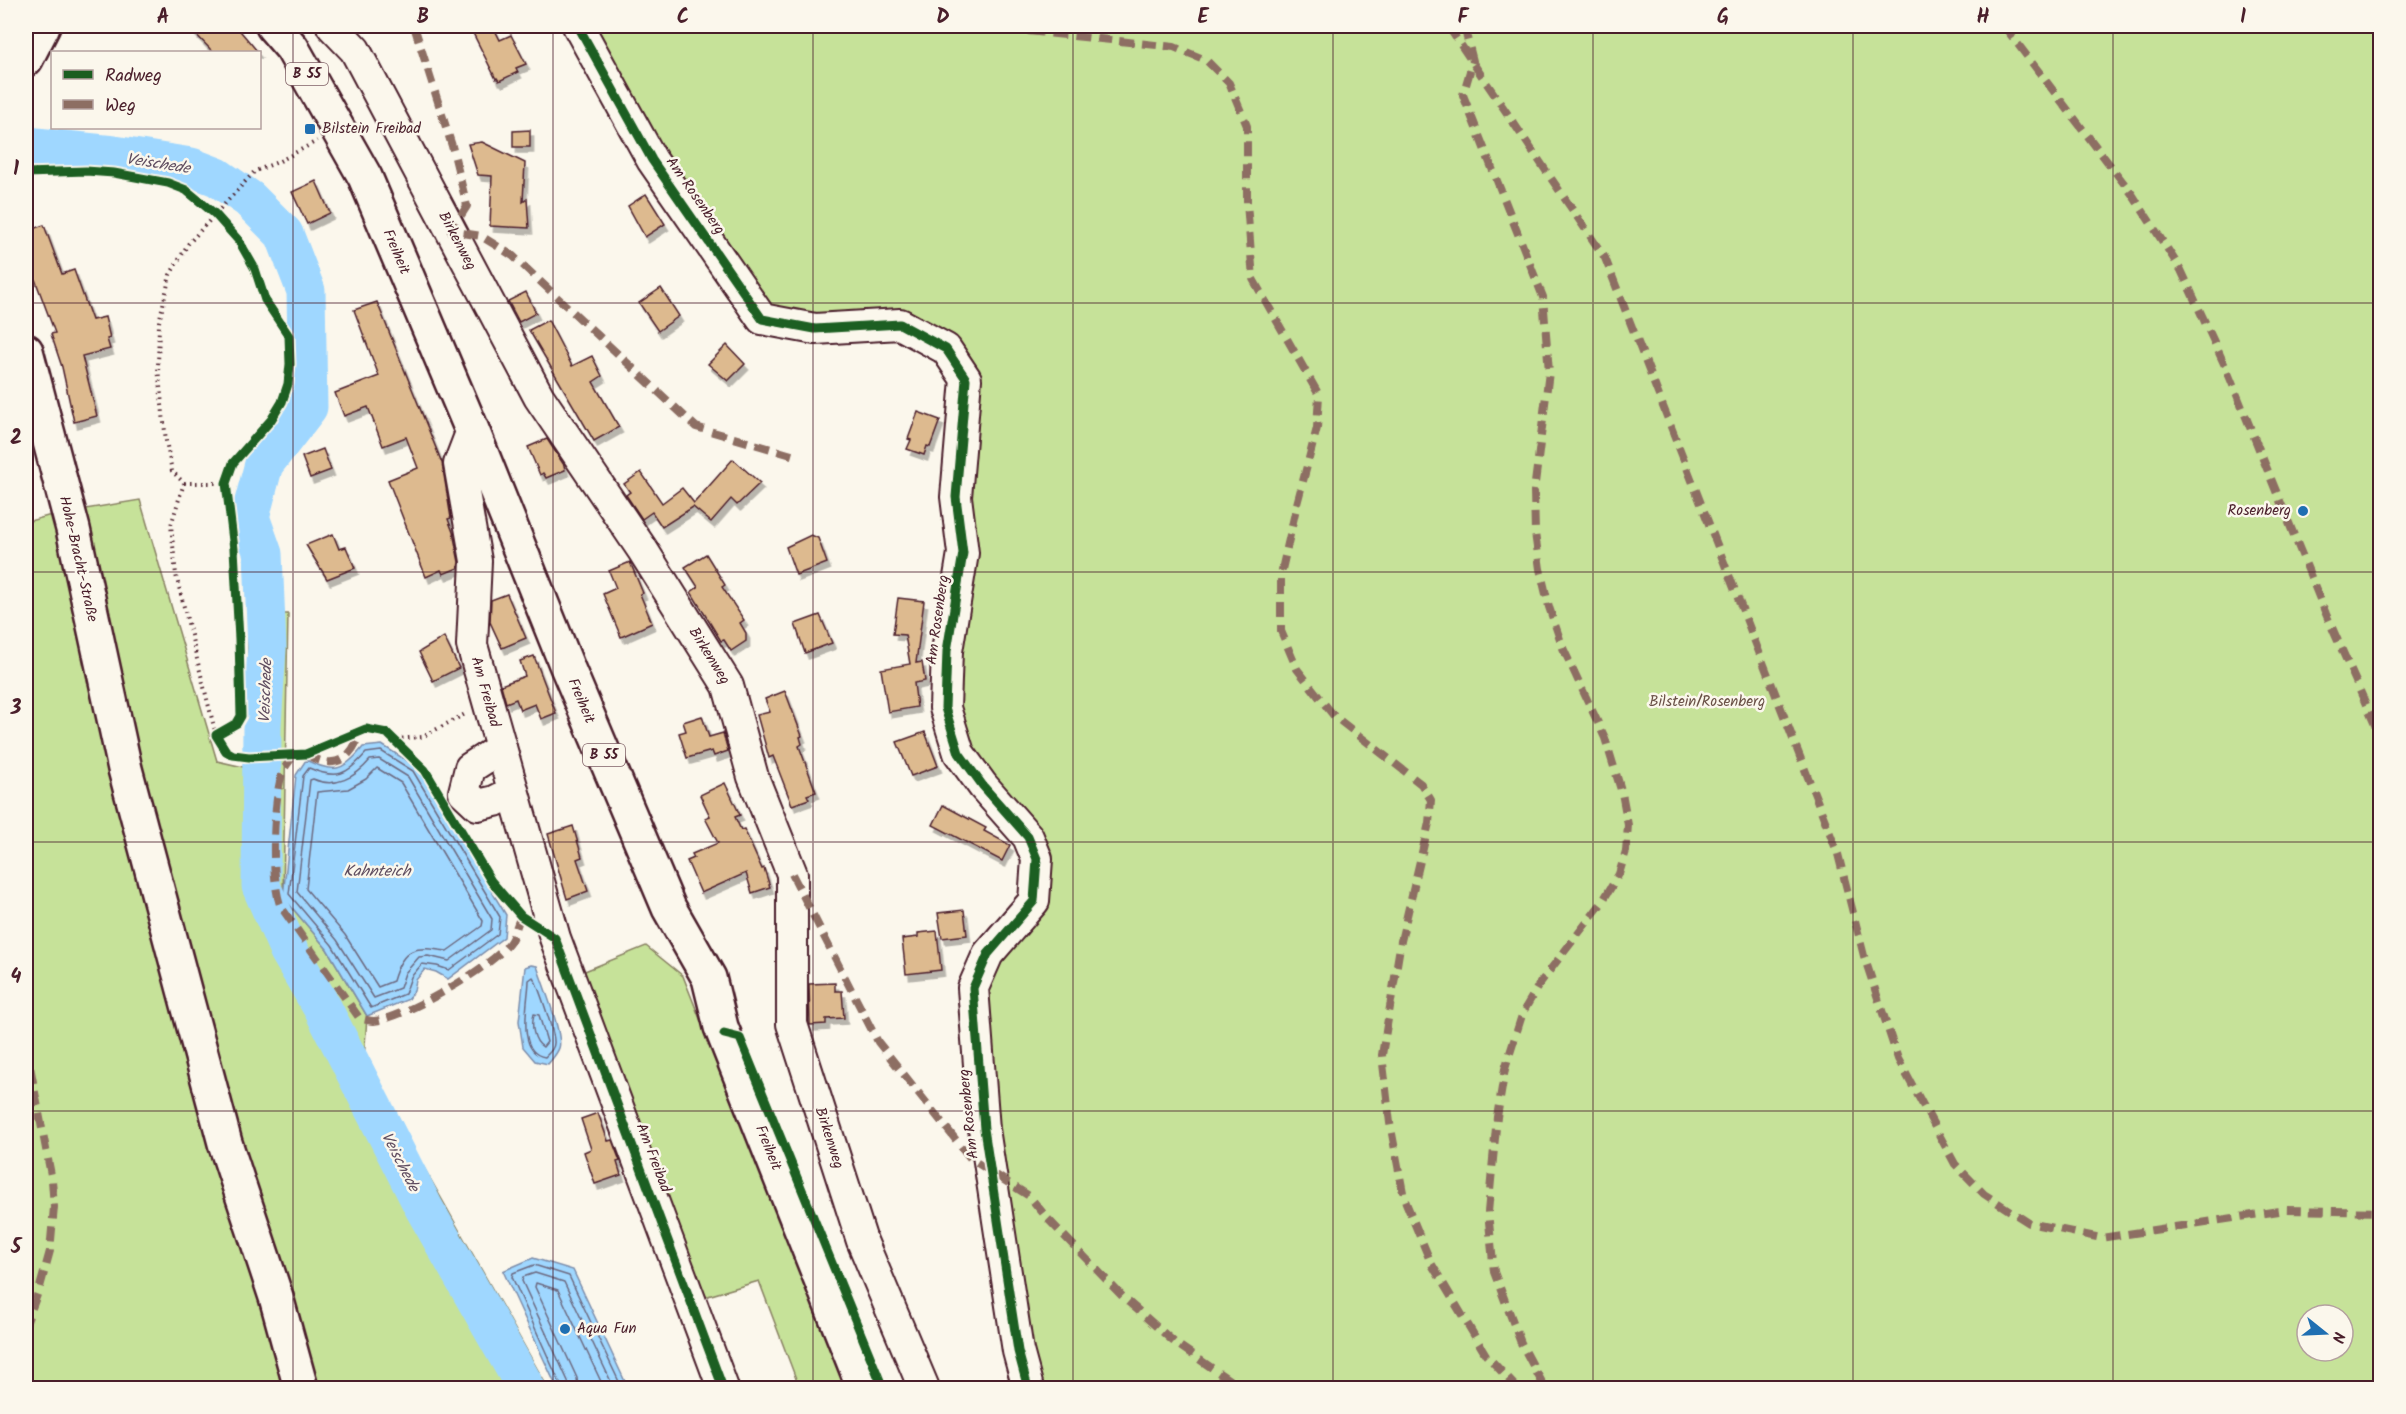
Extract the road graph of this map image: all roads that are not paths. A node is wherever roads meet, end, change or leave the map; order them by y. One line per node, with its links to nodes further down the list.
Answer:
1 (44, 26): 5 (main road)
2 (273, 26): 7 (main road, Freiheit / B 55)
3 (332, 26): 13 (street, Birkenweg)
4 (578, 26): 14 (street, Am Rosenberg)
5 (26, 59)
6 (26, 351): 10 (main road, Hohe-Bracht-Straße)
7 (472, 430): 8 (street, Am Freibad); 12 (main road, Freiheit / B 55)
8 (501, 748): 9 (street, Am Freibad); 9 (street)
9 (513, 792): 11 (street, Am Freibad)
10 (301, 1389)
11 (723, 1389)
12 (864, 1389)
13 (924, 1389)
14 (1028, 1389)

